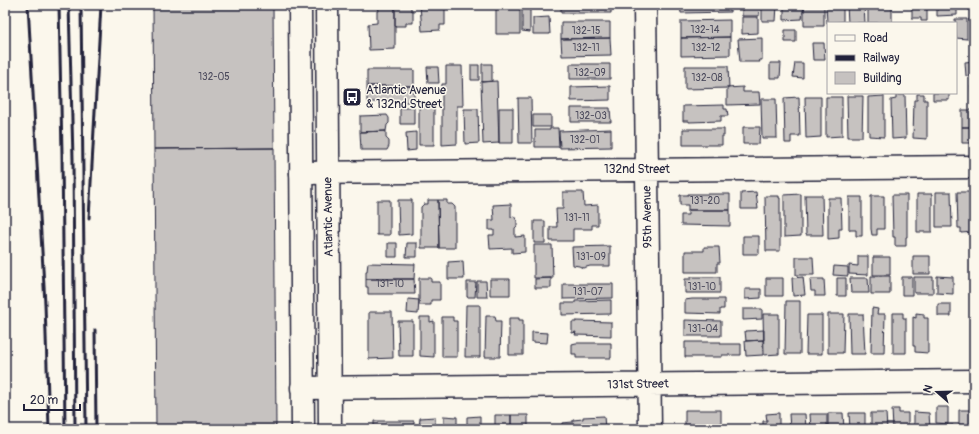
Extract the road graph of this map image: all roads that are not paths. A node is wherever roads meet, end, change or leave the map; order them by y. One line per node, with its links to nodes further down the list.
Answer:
1 (300, 5): 7 (street)
2 (327, 5): 6 (street, Atlantic Avenue)
3 (645, 5): 5 (street, 95th Avenue)
4 (974, 167): 5 (street, 132nd Street)
5 (647, 169): 6 (street, 132nd Street); 9 (street, 95th Avenue)
6 (328, 173): 7 (street, 132nd Street); 11 (street, Atlantic Avenue)
7 (301, 174): 10 (street)
8 (974, 381): 9 (street, 131st Street)
9 (650, 384): 11 (street, 131st Street); 14 (street, 95th Avenue)
10 (302, 388): 11 (street, 131st Street); 12 (street)
11 (330, 388): 13 (street, Atlantic Avenue)
12 (303, 429)
13 (330, 429)
14 (650, 429)

